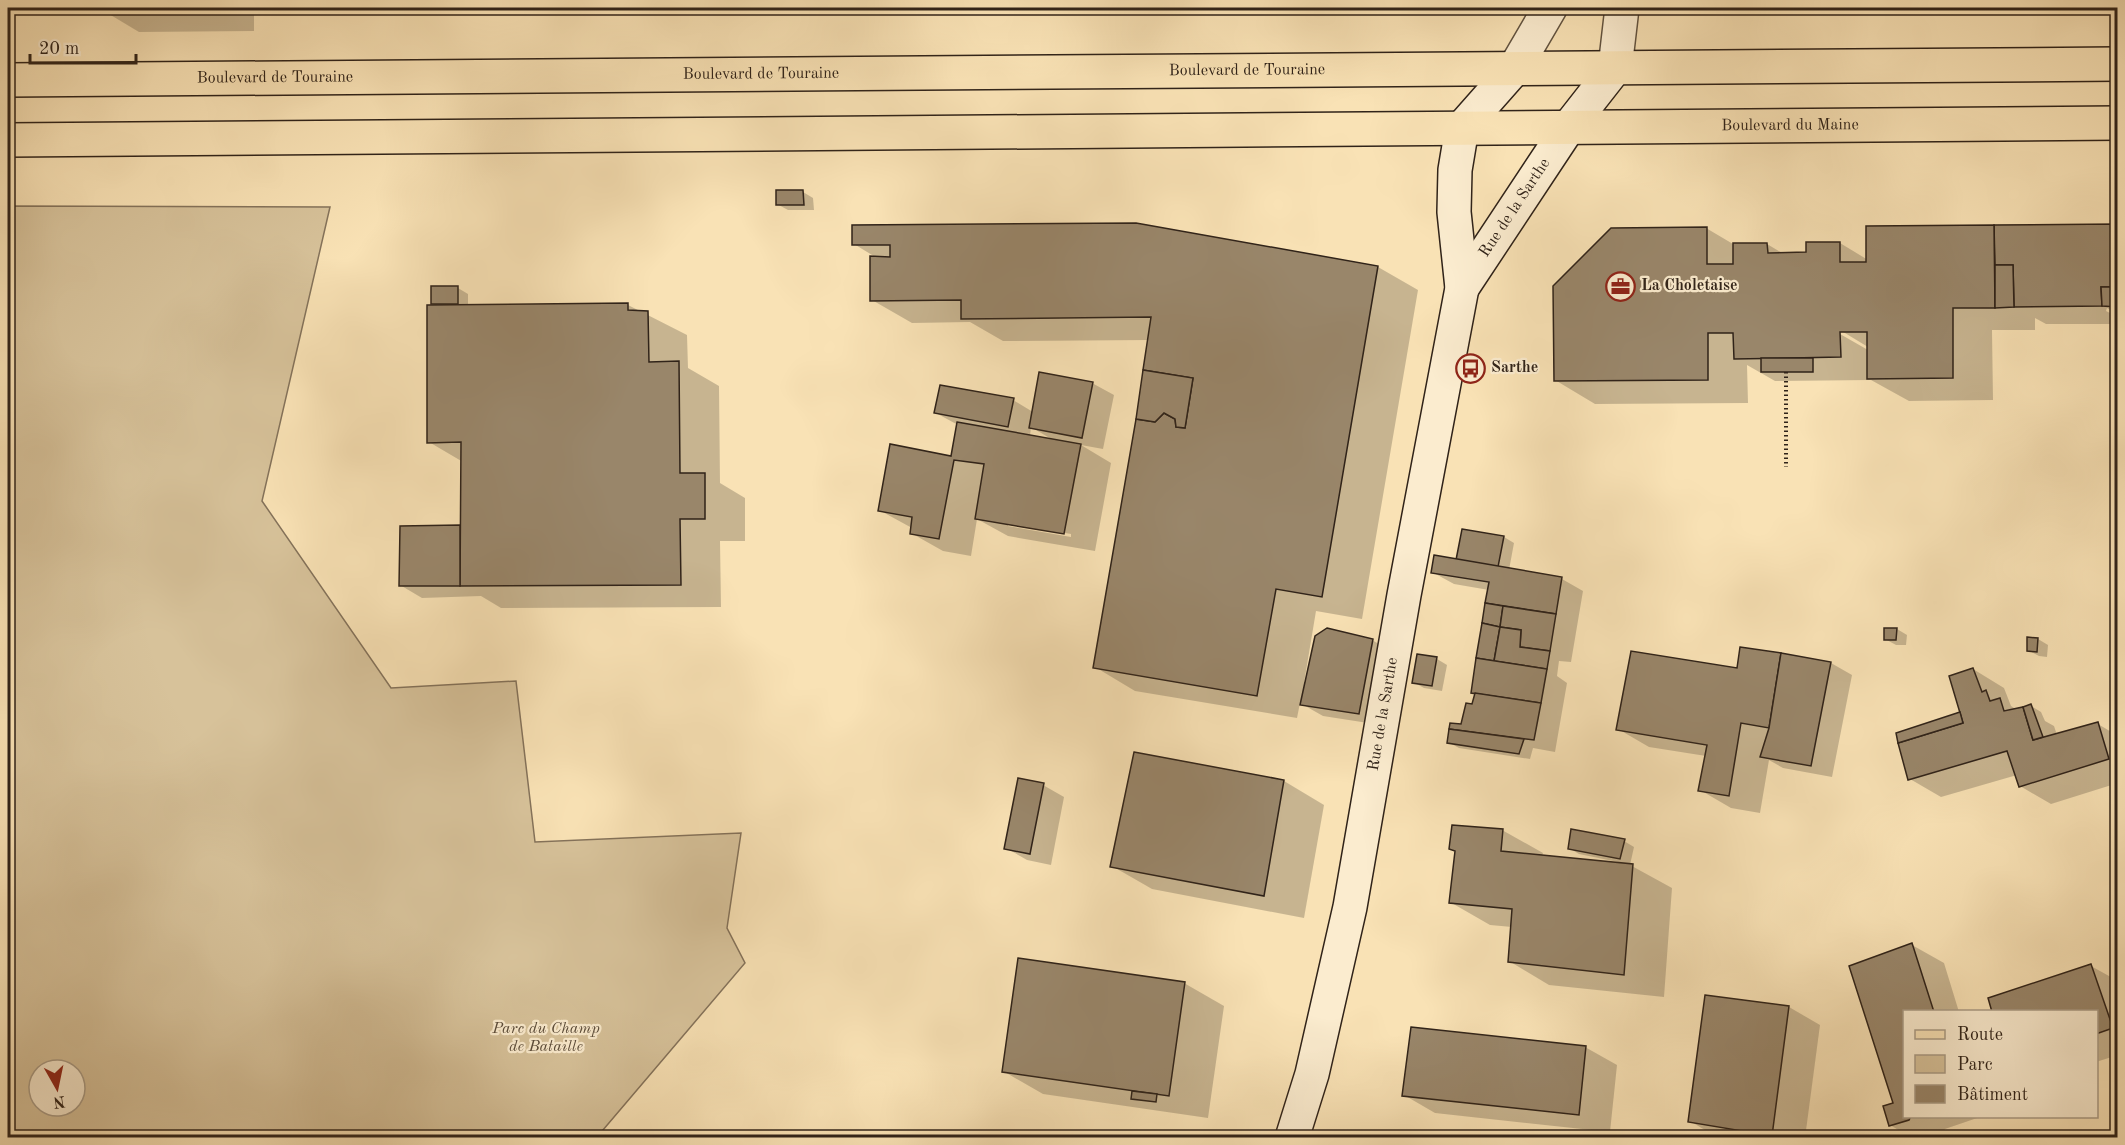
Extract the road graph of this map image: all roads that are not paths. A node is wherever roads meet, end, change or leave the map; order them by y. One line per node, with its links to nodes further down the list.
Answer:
1 (1550, 8): 4 (street)
2 (1622, 8): 5 (street)
3 (2118, 64): 5 (main road)
4 (1515, 68): 5 (main road); 6 (main road, Boulevard de Touraine); 8 (street)
5 (1615, 68): 9 (street, Rue de la Sarthe)
6 (8, 80)
7 (2118, 123): 9 (main road, Boulevard du Maine)
8 (1462, 128): 9 (main road, Boulevard du Maine); 10 (main road); 11 (street, Rue de la Sarthe)
9 (1568, 128): 11 (street, Rue de la Sarthe)
10 (8, 140)
11 (1462, 288): 12 (street, Rue de la Sarthe)
12 (1292, 1137)

